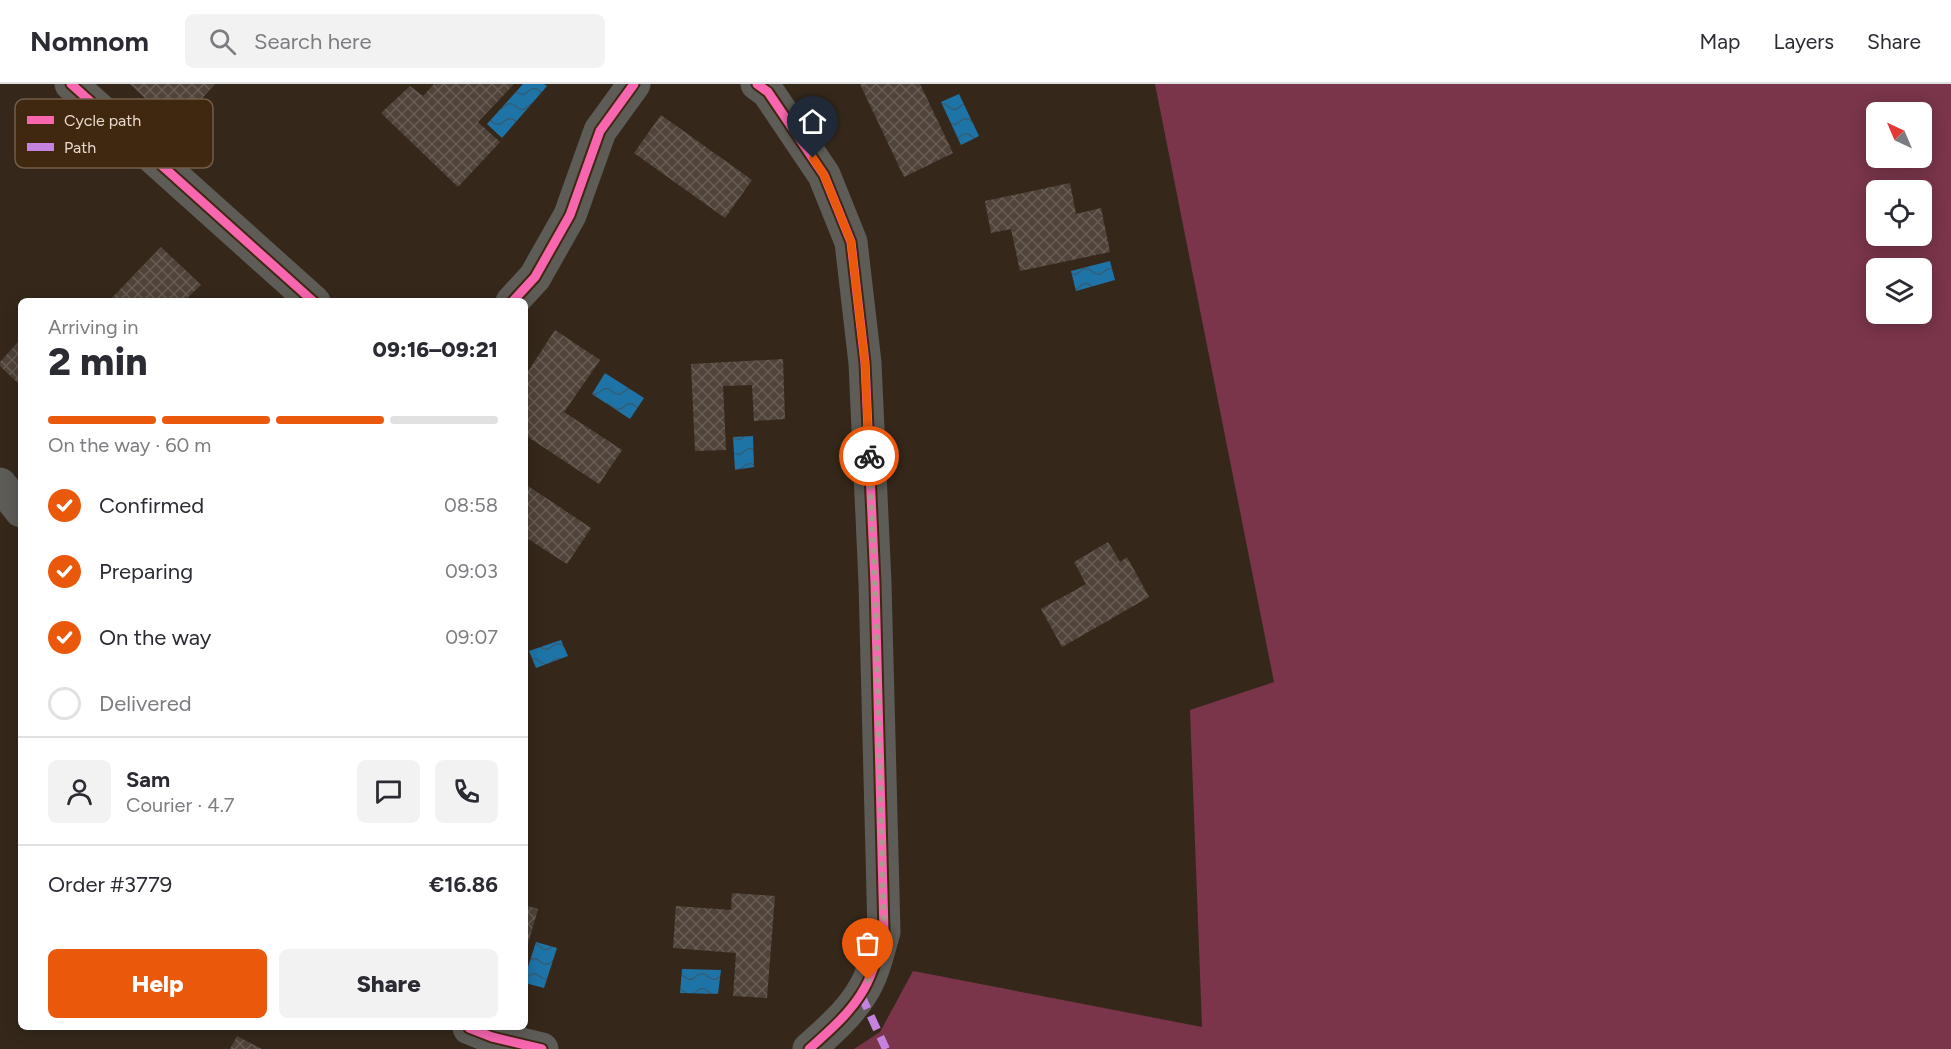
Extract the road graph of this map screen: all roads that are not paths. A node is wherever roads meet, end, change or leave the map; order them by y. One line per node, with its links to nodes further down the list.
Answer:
1 (71, 84): 4 (street)
2 (634, 84): 7 (street)
3 (757, 84): 12 (street)
4 (88, 99)
5 (165, 168): 6 (street)
6 (310, 298)
7 (516, 298)
8 (0, 484): 9 (street)
9 (18, 507)
10 (474, 1030): 11 (street)
11 (542, 1049)
12 (809, 1049)

